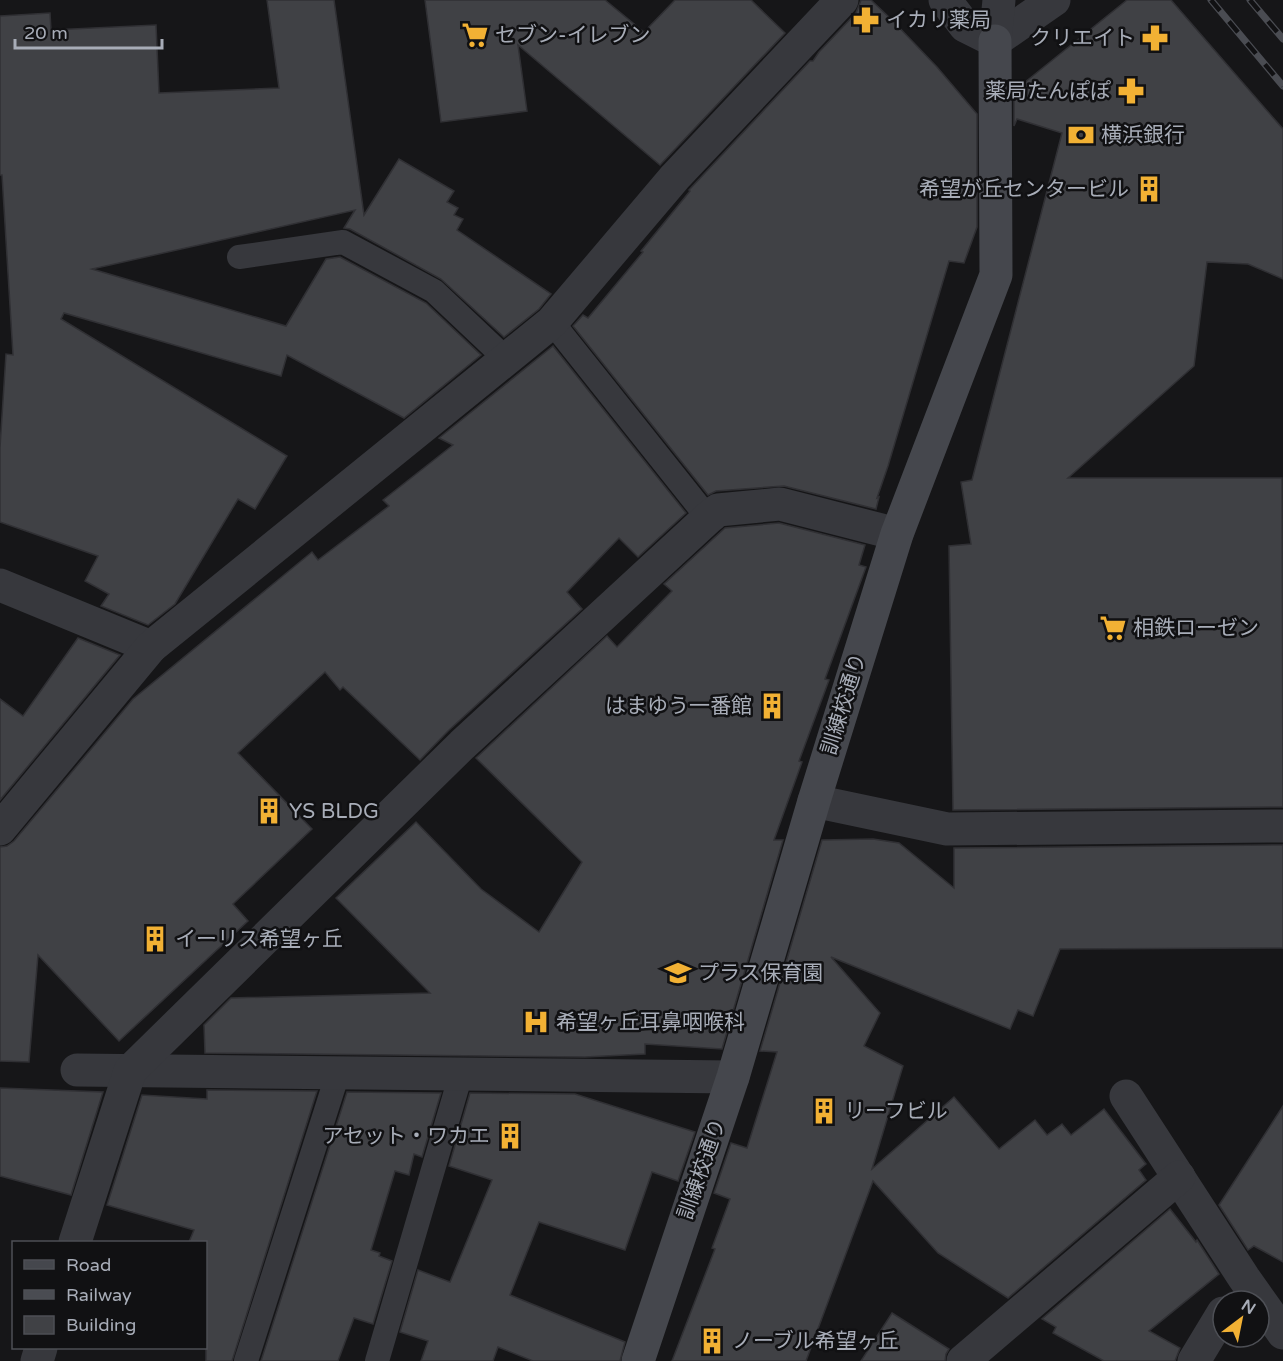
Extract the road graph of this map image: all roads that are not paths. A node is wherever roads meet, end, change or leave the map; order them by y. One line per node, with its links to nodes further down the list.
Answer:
1 (842, 0): 7 (street)
2 (945, 0): 5 (street)
3 (999, 0): 5 (street)
4 (1054, 0): 5 (street)
5 (995, 41): 10 (street, 訓練校通り)
6 (239, 257): 8 (lane)
7 (552, 322): 8 (street); 9 (lane)
8 (506, 359): 12 (street)
9 (708, 518): 10 (street); 17 (street)
10 (897, 534): 13 (street, 訓練校通り)
11 (0, 585): 12 (street)
12 (151, 646): 15 (street)
13 (814, 801): 14 (street); 20 (street, 訓練校通り)
14 (1283, 826)
15 (0, 829)
16 (77, 1070): 17 (street)
17 (130, 1071): 18 (street); 23 (street)
18 (338, 1074): 19 (street); 28 (lane)
19 (461, 1074): 20 (street); 29 (lane)
20 (733, 1077): 30 (street, 訓練校通り)
21 (1126, 1096): 22 (street)
22 (1179, 1177): 24 (street); 31 (street)
23 (75, 1241)
24 (1237, 1289)
25 (1271, 1322): 27 (street)
26 (1211, 1333): 32 (street)
27 (1283, 1333)
28 (246, 1361)
29 (377, 1361)
30 (638, 1361)
31 (963, 1361)
32 (1194, 1361)

